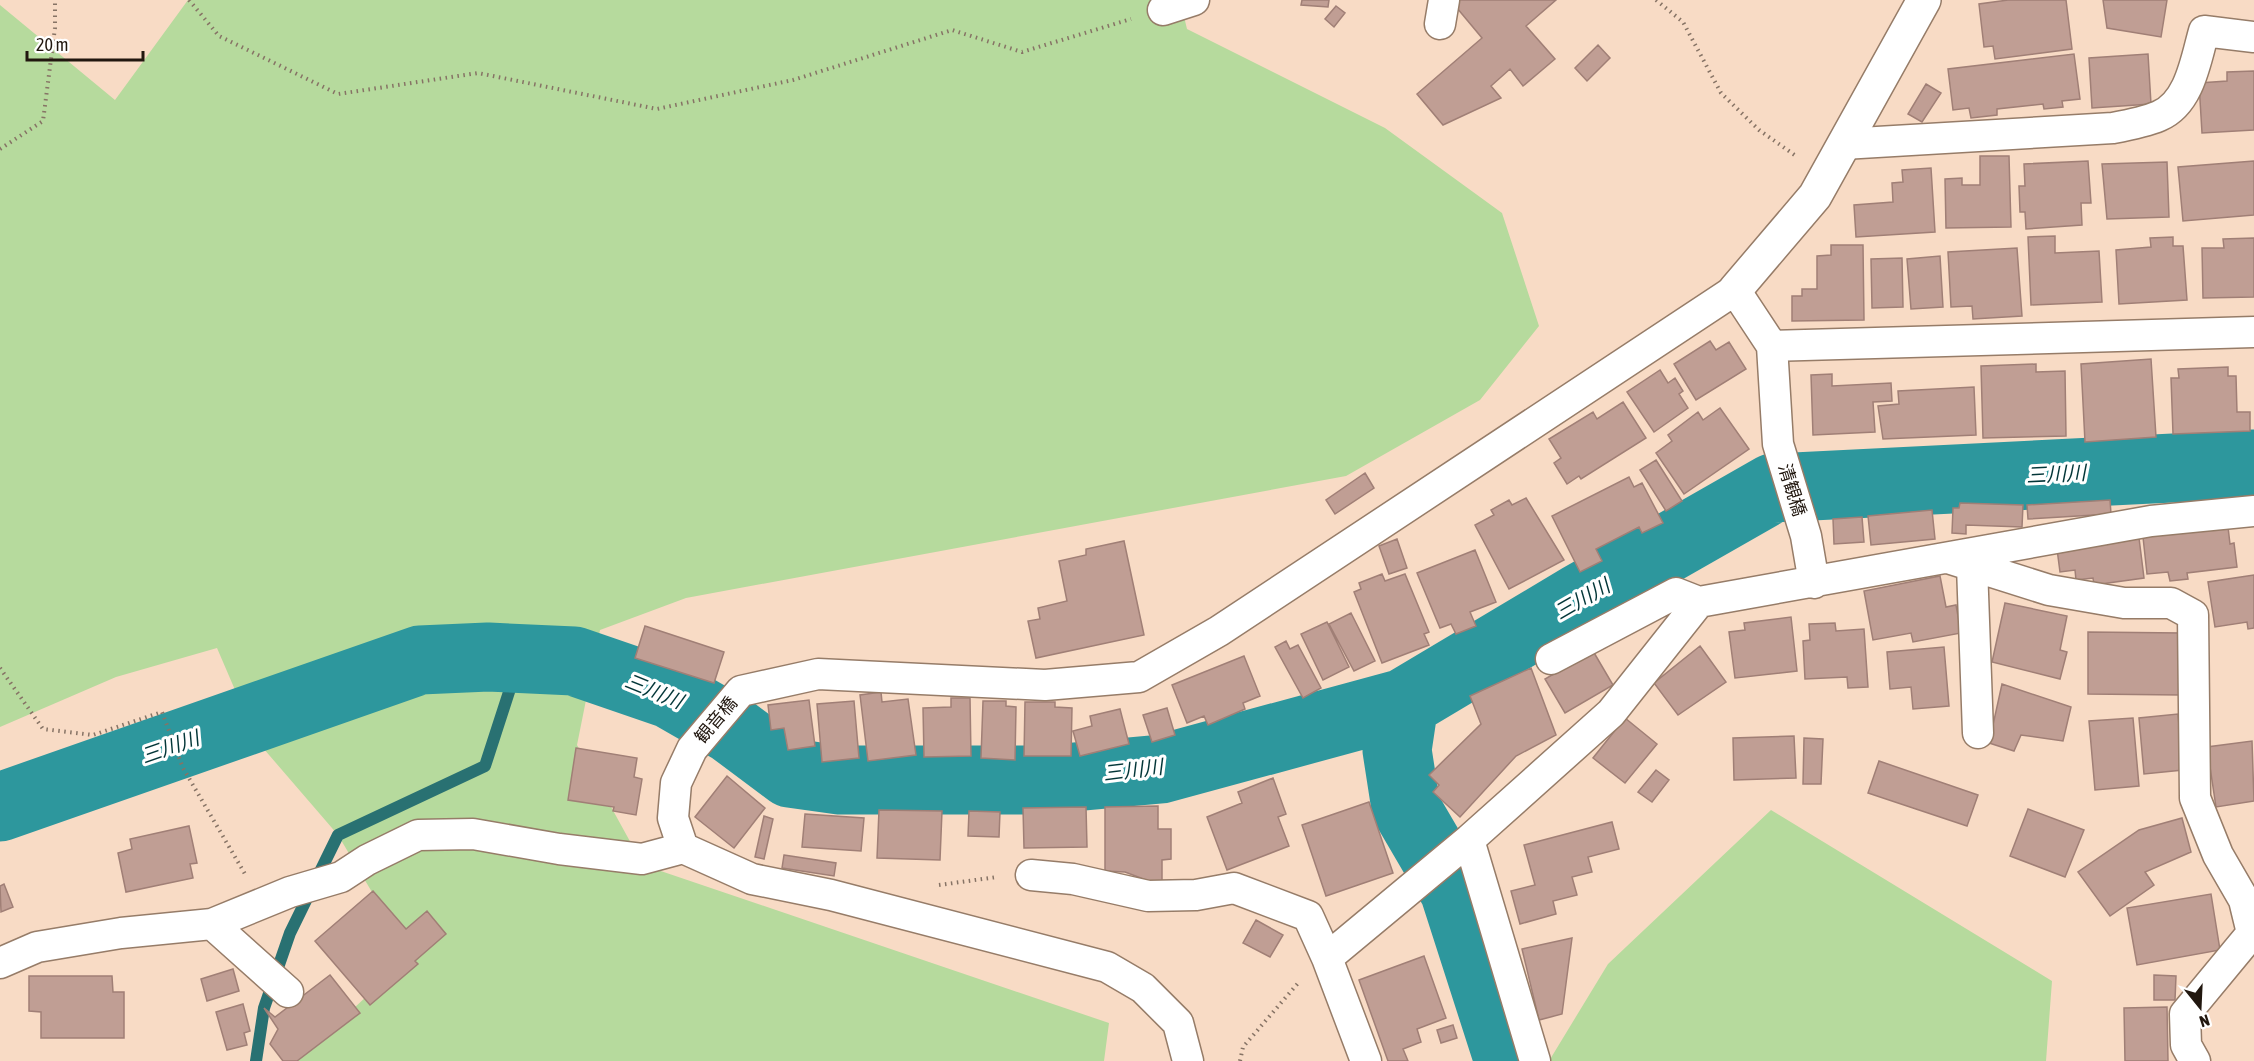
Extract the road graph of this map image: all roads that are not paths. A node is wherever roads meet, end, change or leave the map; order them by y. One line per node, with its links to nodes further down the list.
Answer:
1 (1194, 0): 3 (street)
2 (1924, 0): 5 (street)
3 (1163, 10)
4 (2254, 37): 5 (street)
5 (1843, 144): 6 (street)
6 (1735, 290): 8 (street); 16 (street, 観音橋)
7 (2254, 332): 8 (street)
8 (1772, 346): 11 (street, 清観橋)
9 (2254, 511): 10 (street)
10 (1958, 561): 11 (street); 14 (street); 25 (street)
11 (1814, 583): 12 (street)
12 (1699, 602): 13 (street); 15 (street)
13 (1551, 659)
14 (1978, 733)
15 (1463, 844): 19 (street); 24 (street)
16 (683, 848): 18 (street); 22 (street)
17 (1031, 875): 19 (street)
18 (212, 924): 20 (street); 21 (street)
19 (1327, 958): 23 (street)
20 (0, 963)
21 (288, 992)
22 (1188, 1061)
23 (1366, 1061)
24 (1535, 1061)
25 (2195, 1061)

